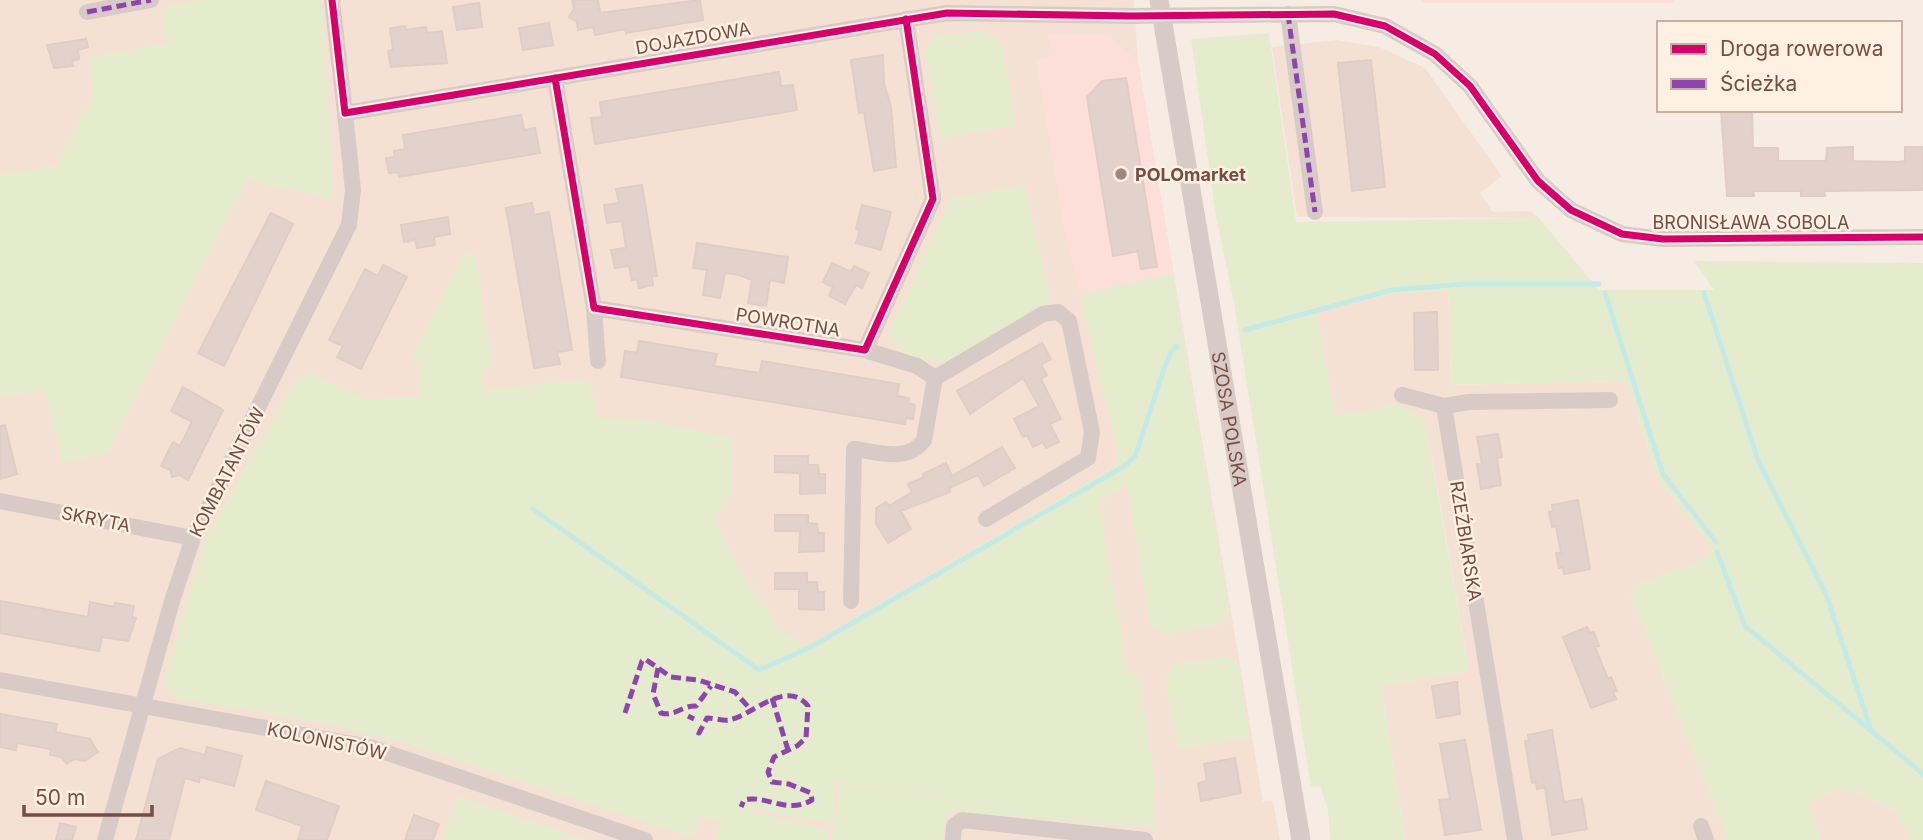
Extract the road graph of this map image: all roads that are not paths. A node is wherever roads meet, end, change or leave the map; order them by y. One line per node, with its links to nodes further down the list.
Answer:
1 (151, 0): 5 (street)
2 (332, 0): 9 (street)
3 (1304, 7): 6 (street, BRONISŁAWA SOBOLA); 11 (street, BRONISŁAWA SOBOLA)
4 (1161, 8): 6 (street, BRONISŁAWA SOBOLA); 7 (street, DOJAZDOWA); 29 (street, SZOSA POLSKA)
5 (87, 12)
6 (1288, 15): 10 (street)
7 (906, 19): 8 (street, DOJAZDOWA); 13 (street)
8 (555, 78): 9 (street, DOJAZDOWA); 12 (street)
9 (345, 113): 21 (street, KOMBATANTÓW)
10 (1315, 212)
11 (1923, 237)
12 (594, 307): 13 (street, POWROTNA); 14 (street)
13 (864, 350): 15 (street, POWROTNA)
14 (598, 361)
15 (935, 378): 20 (street); 22 (street)
16 (1402, 395): 18 (street)
17 (1610, 400): 18 (street)
18 (1444, 406): 30 (street, RZEŹBIARSKA)
19 (0, 501): 21 (street, SKRYTA)
20 (986, 519)
21 (192, 538): 24 (street, KOMBATANTÓW)
22 (851, 601)
23 (0, 681): 24 (street, KOLONISTÓW)
24 (142, 705): 26 (street, KOMBATANTÓW); 27 (street, KOLONISTÓW)
25 (953, 839): 28 (street)
26 (105, 840)
27 (645, 840)
28 (1145, 840)
29 (1301, 840)
30 (1515, 840)

